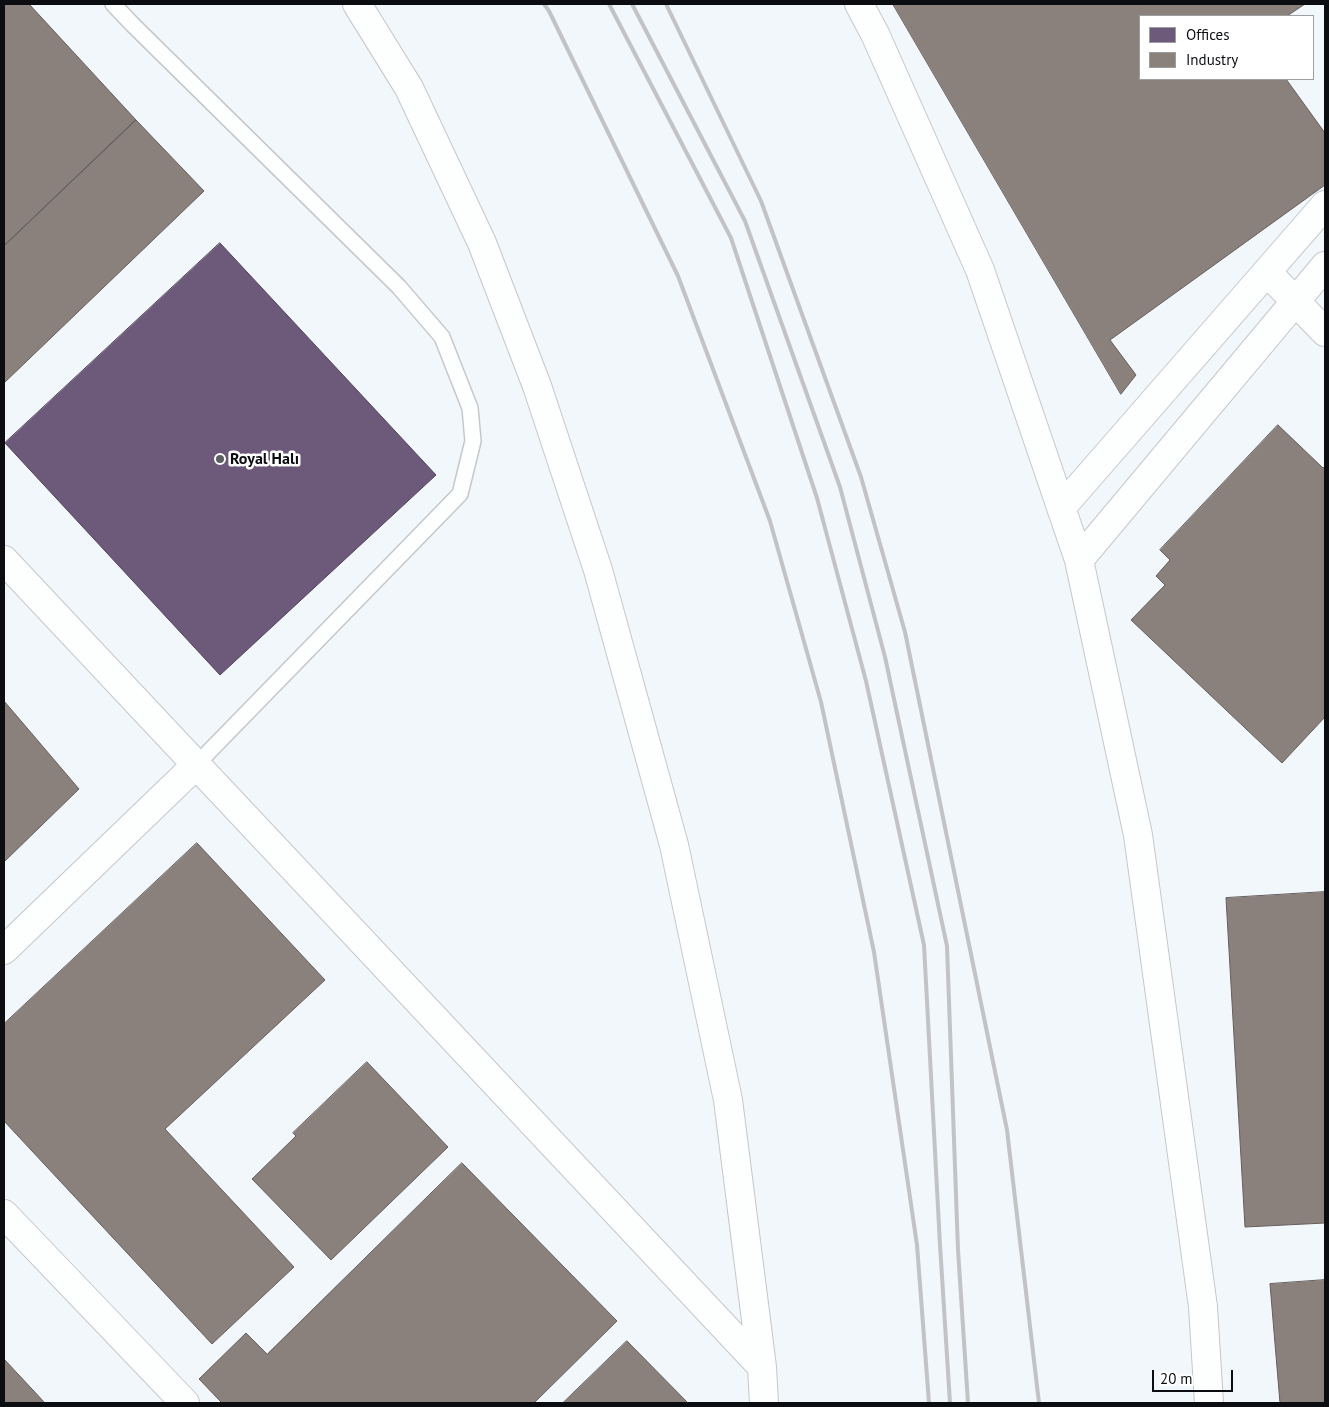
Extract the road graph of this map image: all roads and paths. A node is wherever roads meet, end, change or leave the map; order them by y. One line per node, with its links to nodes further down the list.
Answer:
1 (113, 4): 12 (lane)
2 (357, 4): 15 (street)
3 (859, 4): 9 (street)
4 (1325, 205): 6 (street)
5 (1325, 266): 7 (street)
6 (1267, 272): 7 (street); 9 (street)
7 (1295, 301): 8 (street); 11 (street)
8 (1325, 332)
9 (1061, 508): 11 (street)
10 (4, 560): 12 (street)
11 (1079, 560): 18 (street)
12 (196, 765): 13 (street); 15 (street)
13 (4, 950)
14 (4, 1214): 16 (street)
15 (762, 1367): 17 (street)
16 (184, 1403)
17 (764, 1403)
18 (1209, 1403)

